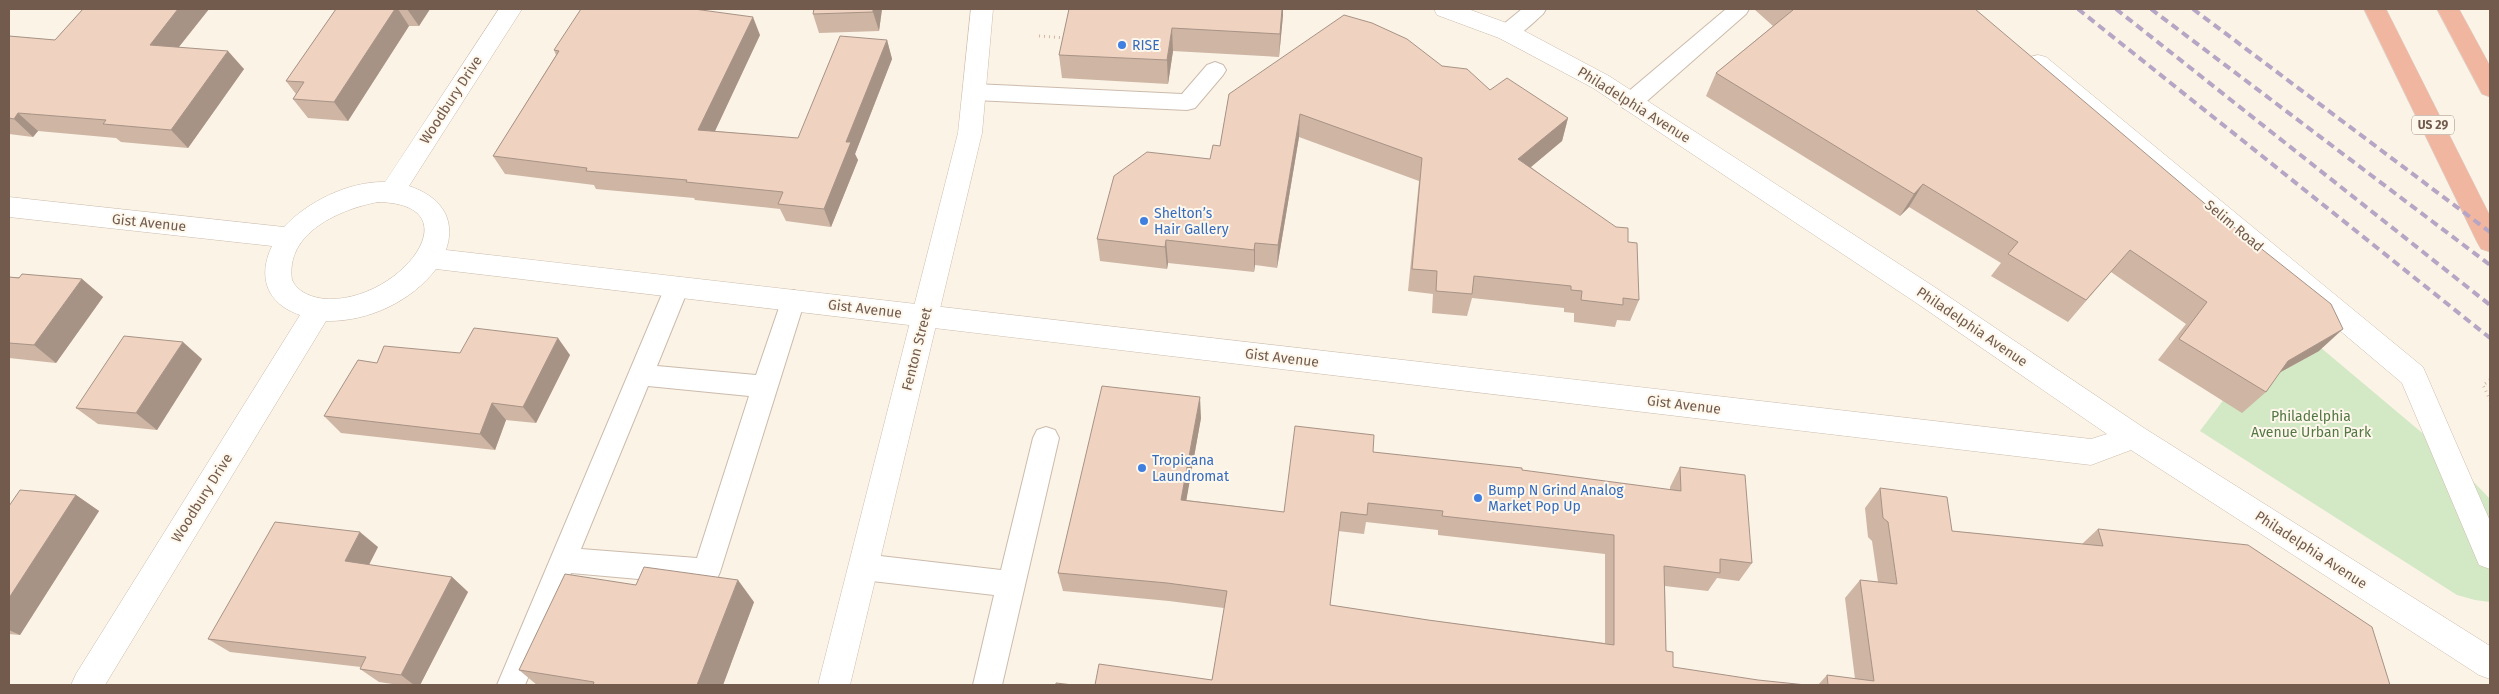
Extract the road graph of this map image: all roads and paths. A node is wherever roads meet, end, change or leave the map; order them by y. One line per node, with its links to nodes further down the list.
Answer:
1 (511, 9): 16 (street, Woodbury Drive)
2 (982, 9): 14 (street, Fenton Street)
3 (1445, 9): 8 (street, Philadelphia Avenue)
4 (1536, 9): 8 (lane)
5 (1739, 9): 15 (lane)
6 (2375, 9): 19 (highway, US 29)
7 (2448, 9): 13 (highway)
8 (1507, 32): 15 (street, Philadelphia Avenue)
9 (1039, 36): 10 (path)
10 (1071, 38)
11 (2019, 47): 31 (street, Selim Road)
12 (1214, 70): 14 (lane)
13 (2490, 88)
14 (974, 92): 24 (street, Fenton Street)
15 (1631, 102): 29 (street, Philadelphia Avenue)
16 (392, 192): 18 (street); 20 (street)
17 (9, 208): 18 (street, Gist Avenue)
18 (289, 238): 23 (street)
19 (2490, 242)
20 (428, 258): 21 (street, Gist Avenue); 23 (street)
21 (677, 287): 22 (street, Gist Avenue); 25 (lane)
22 (793, 300): 24 (street, Gist Avenue); 27 (lane)
23 (318, 310): 36 (street, Woodbury Drive)
24 (925, 316): 29 (street, Gist Avenue); 33 (street, Fenton Street)
25 (640, 375): 27 (lane); 32 (lane)
26 (2490, 380): 28 (path)
27 (765, 387): 32 (lane)
28 (2490, 400)
29 (2134, 437): 35 (street, Philadelphia Avenue)
30 (1046, 438): 34 (lane)
31 (2490, 555)
32 (563, 560): 37 (lane)
33 (863, 567): 34 (lane); 38 (street, Fenton Street)
34 (1011, 584): 39 (lane)
35 (2490, 664)
36 (87, 685)
37 (511, 685)
38 (834, 685)
39 (988, 685)

